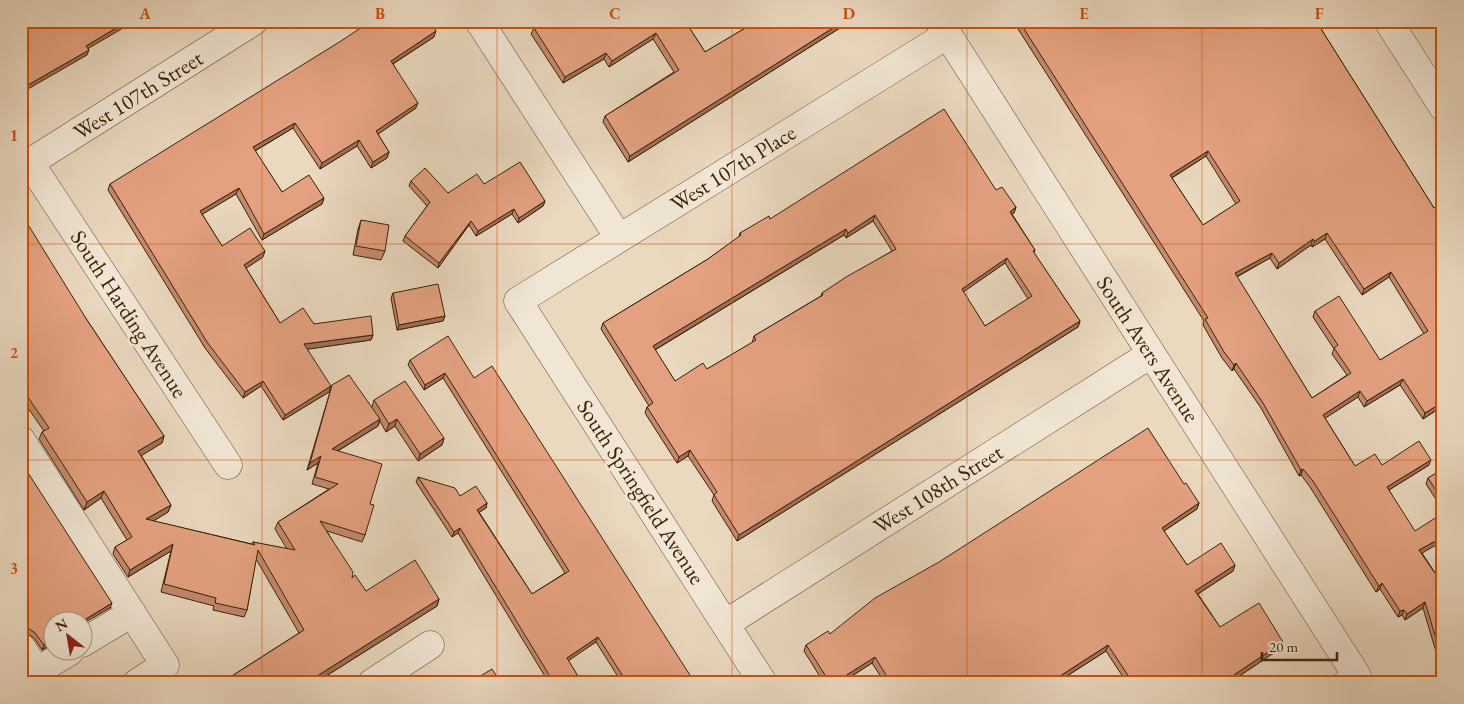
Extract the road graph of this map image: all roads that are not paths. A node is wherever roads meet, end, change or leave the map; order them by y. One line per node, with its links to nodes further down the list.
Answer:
1 (254, 21): 6 (street, West 107th Street)
2 (480, 21): 7 (street)
3 (1388, 21): 5 (street)
4 (943, 28): 7 (street, West 107th Place); 9 (street, South Avers Avenue)
5 (1443, 107)
6 (25, 165): 11 (street, South Harding Avenue)
7 (619, 238): 8 (street, West 107th Place)
8 (518, 301): 13 (street, South Springfield Avenue)
9 (1151, 354): 13 (street, West 108th Street); 19 (street, South Avers Avenue)
10 (21, 440): 12 (street)
11 (228, 465)
12 (132, 613): 14 (street); 20 (street)
13 (725, 624): 22 (street, South Springfield Avenue)
14 (92, 637)
15 (430, 645): 21 (street)
16 (21, 647): 18 (street)
17 (58, 662): 18 (street)
18 (41, 677)
19 (1352, 680)
20 (137, 683)
21 (372, 683)
22 (763, 683)

